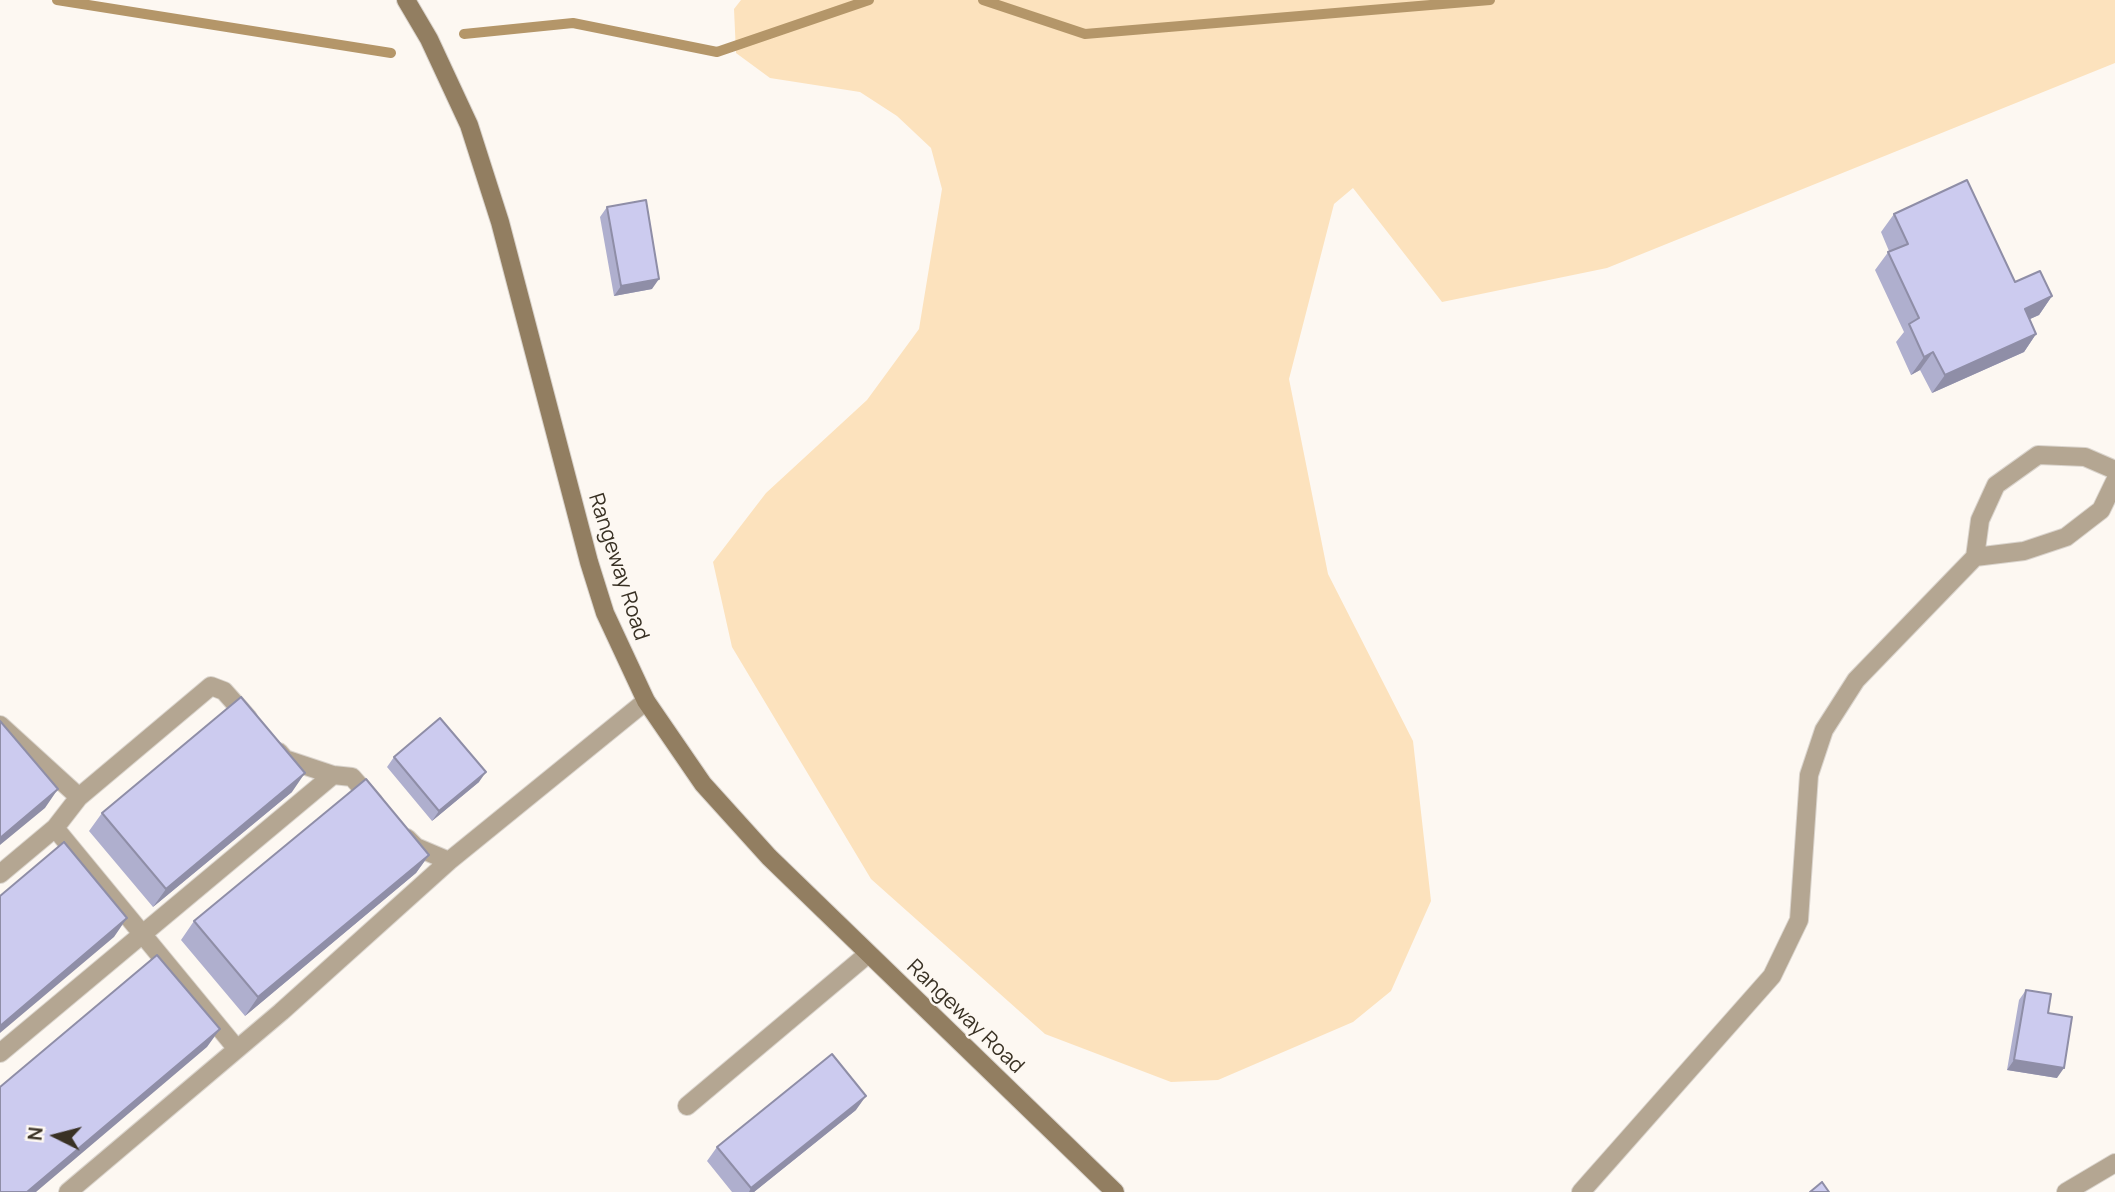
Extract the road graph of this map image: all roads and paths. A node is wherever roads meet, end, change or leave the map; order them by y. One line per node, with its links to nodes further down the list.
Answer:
1 (406, 0): 5 (street, Rangeway Road)
2 (2115, 470): 4 (street)
3 (2115, 481): 4 (street)
4 (1975, 557): 20 (street)
5 (646, 701): 10 (street); 13 (street, Rangeway Road)
6 (0, 725): 8 (street)
7 (333, 775): 8 (street); 10 (street); 12 (street)
8 (79, 797): 9 (street)
9 (55, 828): 11 (street); 12 (street)
10 (449, 861): 14 (street)
11 (0, 874)
12 (142, 935): 14 (street); 15 (street)
13 (868, 954): 16 (street); 19 (street, Rangeway Road)
14 (237, 1049): 18 (street)
15 (0, 1054)
16 (687, 1106)
17 (2115, 1163): 21 (street)
18 (68, 1192)
19 (1115, 1192)
20 (1581, 1192)
21 (2066, 1192)

